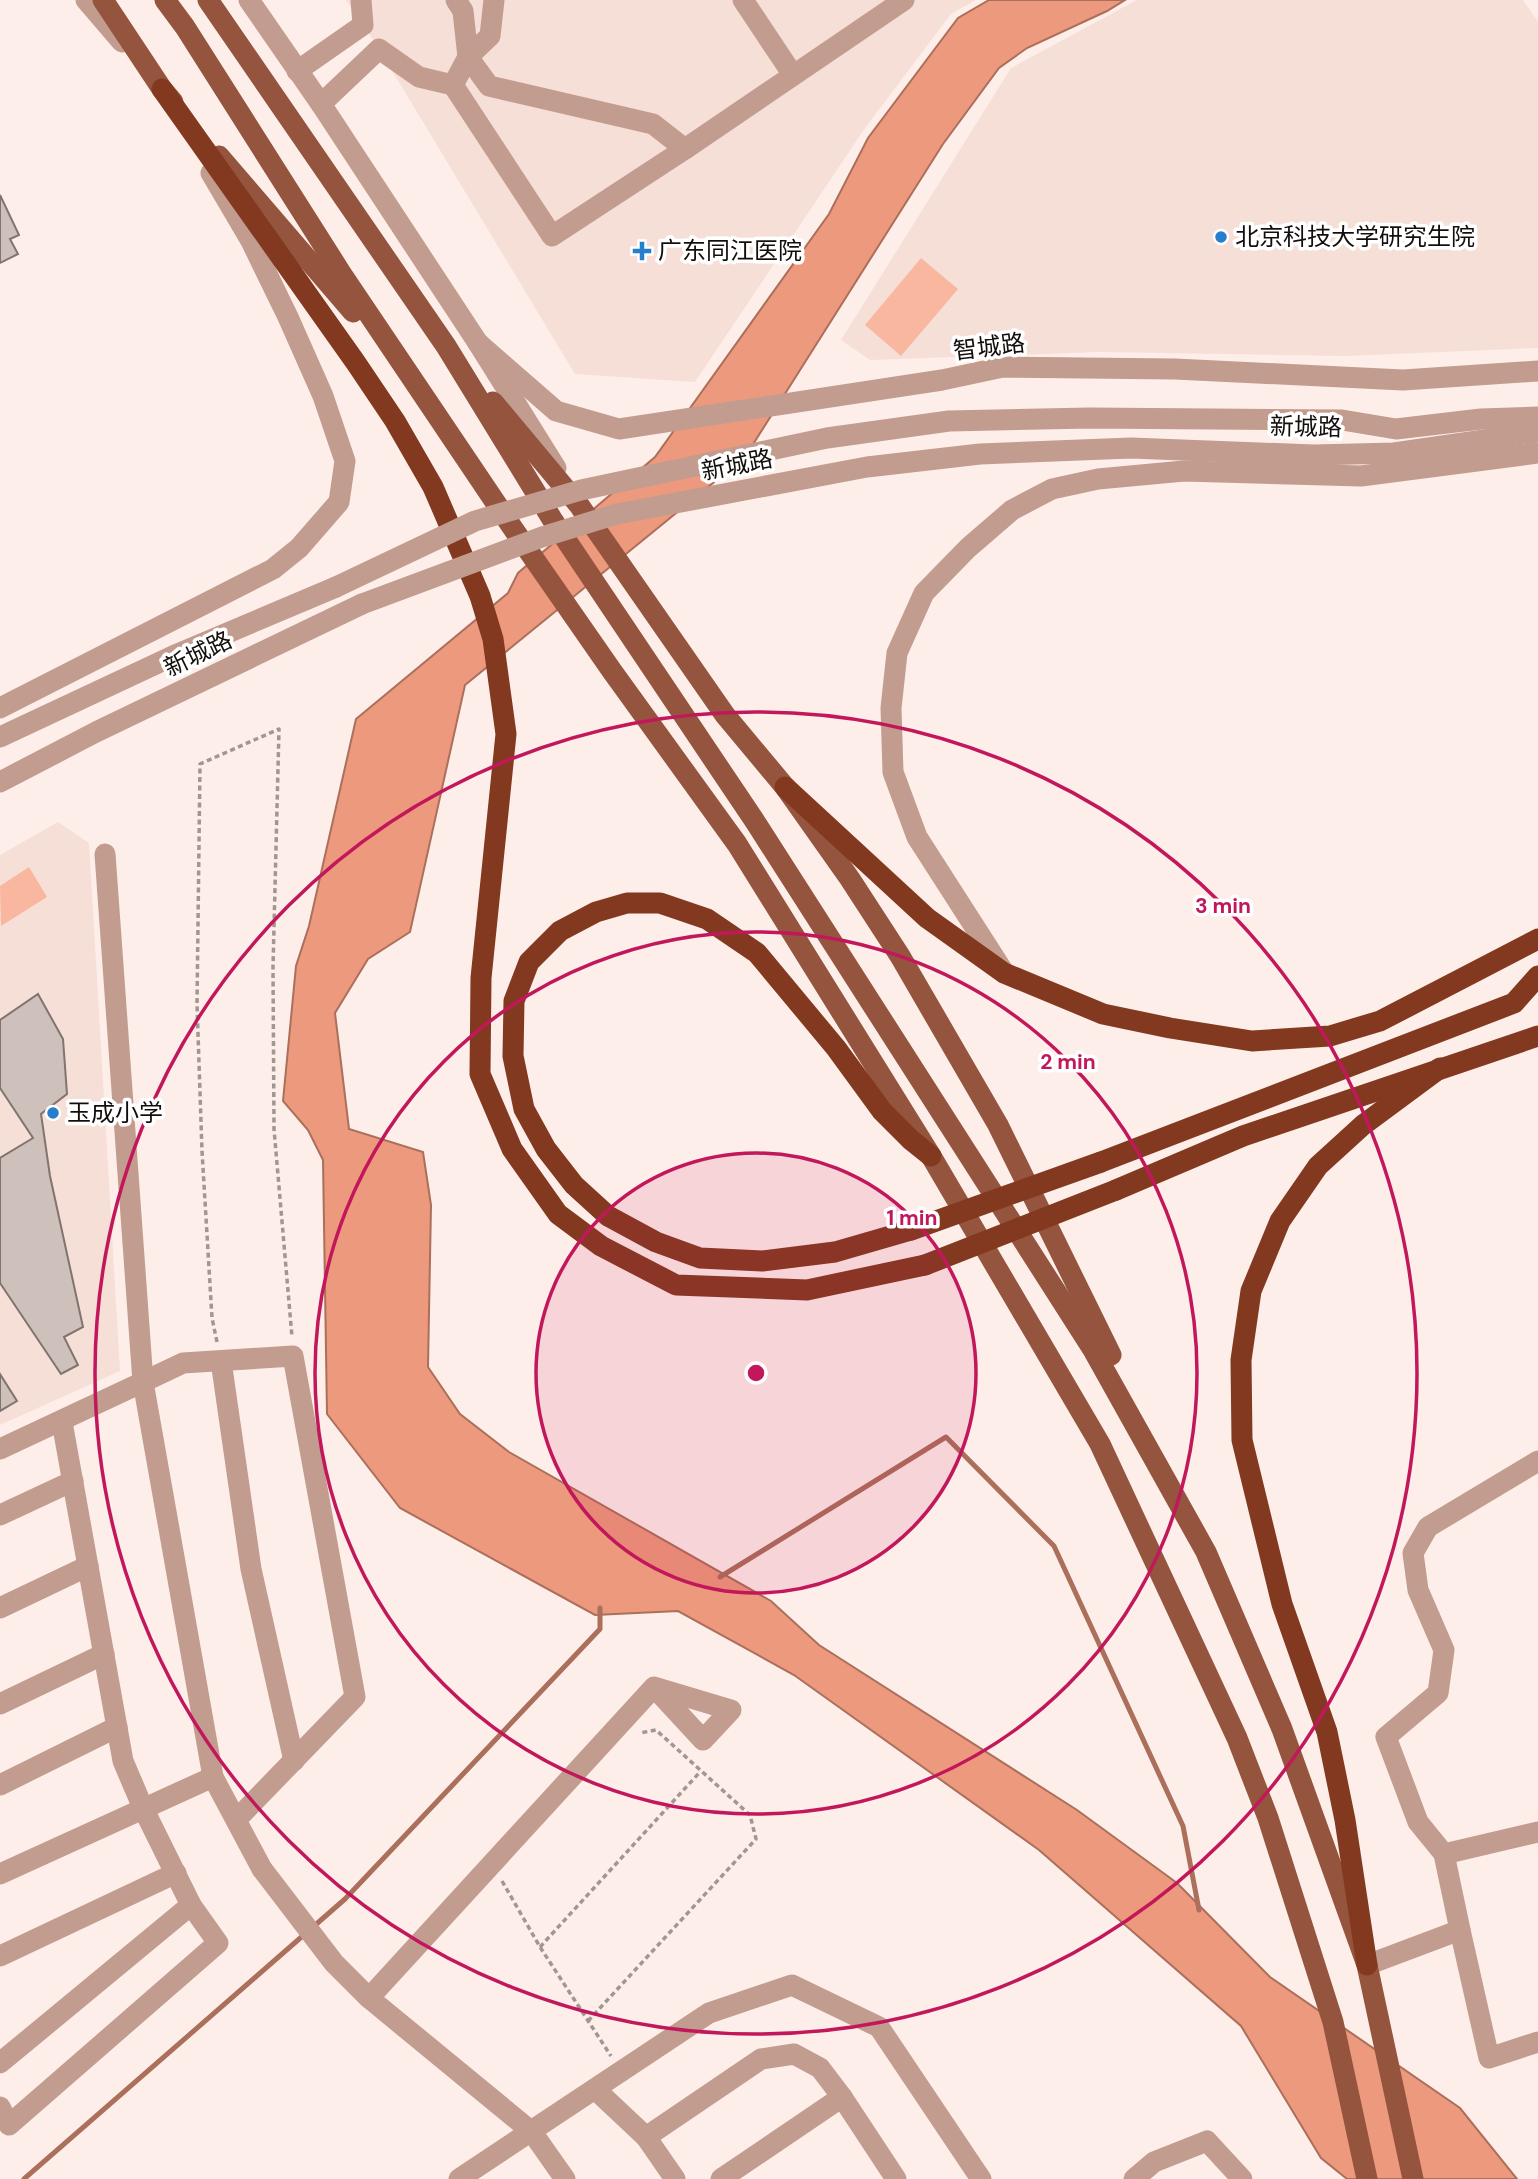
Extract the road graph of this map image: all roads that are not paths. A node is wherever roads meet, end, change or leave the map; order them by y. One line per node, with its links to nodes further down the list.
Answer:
1 (86, 0): 15 (street)
2 (103, 0): 15 (main road)
3 (165, 0): 21 (main road)
4 (208, 0): 19 (main road)
5 (249, 0): 12 (street)
6 (361, 0): 12 (street)
7 (456, 0): 11 (street)
8 (494, 0): 11 (street)
9 (743, 0): 13 (street)
10 (904, 0): 13 (street)
11 (468, 58): 14 (street); 17 (street)
12 (297, 71): 16 (street)
13 (793, 75): 17 (street)
14 (453, 85): 16 (street); 17 (street)
15 (162, 89): 21 (main road); 26 (street); 35 (highway, bridge)
16 (321, 104): 18 (street)
17 (685, 149)
18 (478, 343): 20 (street, 智城路); 25 (street)
19 (446, 346): 25 (main road); 44 (main road)
20 (1538, 371)
21 (418, 388): 36 (main road)
22 (1538, 417): 27 (street, 新城路, bridge)
23 (1538, 432): 28 (street, 新城路, bridge)
24 (1538, 453): 32 (street)
25 (579, 505): 29 (main road)
26 (0, 708)
27 (0, 737)
28 (0, 782)
29 (785, 787): 32 (highway); 44 (main road)
30 (105, 854): 38 (street)
31 (1538, 939): 32 (highway)
32 (1004, 973)
33 (1538, 976): 36 (highway, bridge)
34 (1538, 1036): 35 (highway)
35 (1440, 1068): 63 (highway)
36 (931, 1156): 80 (main road)
37 (221, 1361): 38 (street); 51 (street); 51 (street)
38 (143, 1382): 39 (street); 52 (street)
39 (62, 1422): 40 (street); 42 (street)
40 (0, 1449)
41 (1538, 1461): 57 (street)
42 (73, 1481): 43 (street); 45 (street)
43 (0, 1515)
44 (1206, 1552): 63 (main road)
45 (88, 1566): 46 (street); 47 (street)
46 (0, 1608)
47 (104, 1654): 49 (street); 50 (street)
48 (654, 1687): 64 (street)
49 (0, 1704)
50 (117, 1727): 53 (street); 54 (street)
51 (293, 1761): 55 (street)
52 (213, 1777): 54 (street); 55 (street)
53 (0, 1785)
54 (143, 1808): 58 (street); 59 (street)
55 (236, 1820): 64 (street)
56 (1538, 1832): 57 (street)
57 (1444, 1854): 61 (street)
58 (176, 1873): 60 (street); 62 (street)
59 (0, 1874)
60 (191, 1905): 66 (street); 69 (street)
61 (1460, 1930): 63 (street); 65 (street)
62 (0, 1956)
63 (1367, 1965): 81 (main road)
64 (369, 1998): 70 (street)
65 (1538, 2042)
66 (0, 2063)
67 (596, 2090): 70 (street); 71 (street); 77 (street)
68 (842, 2097): 71 (street); 72 (street); 76 (street)
69 (3, 2122)
70 (532, 2132): 73 (street); 74 (street)
71 (646, 2137): 75 (street)
72 (885, 2175)
73 (463, 2178)
74 (565, 2179)
75 (675, 2179)
76 (722, 2179)
77 (981, 2179)
78 (1134, 2179): 79 (street)
79 (1242, 2179)
80 (1367, 2179)
81 (1413, 2179)

